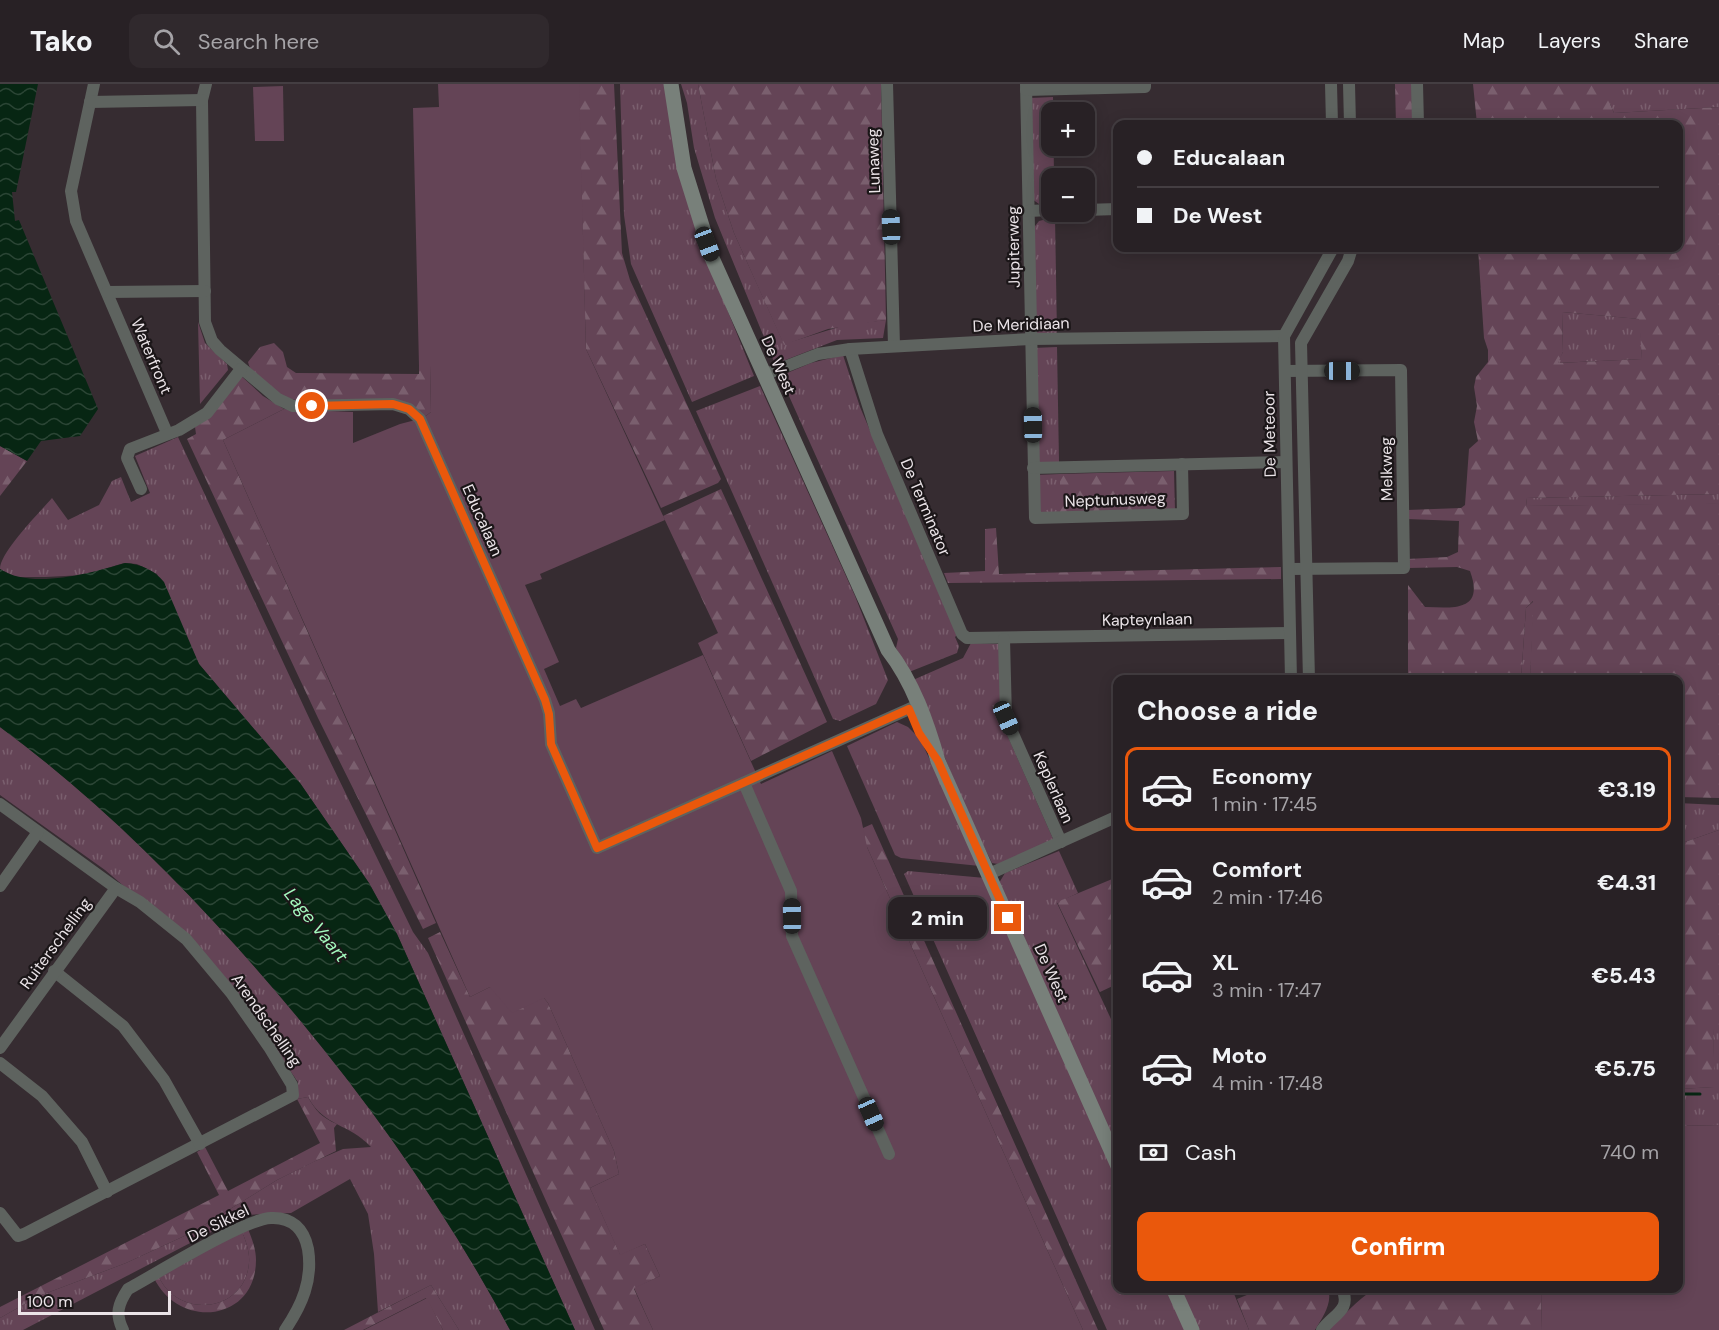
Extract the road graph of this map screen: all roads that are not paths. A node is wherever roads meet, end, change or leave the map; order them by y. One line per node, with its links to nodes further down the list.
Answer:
1 (93, 84): 11 (street, Waterfront)
2 (206, 84): 10 (street, Educalaan)
3 (671, 84): 30 (main road, De West)
4 (887, 84): 25 (street, Lunaweg)
5 (1145, 84): 9 (street)
6 (1331, 84): 12 (street)
7 (1349, 84): 13 (street)
8 (1417, 84): 14 (street)
9 (1026, 87): 18 (street, Jupiterweg)
10 (202, 100): 11 (street); 21 (street, Educalaan)
11 (90, 102): 22 (street, Waterfront)
12 (1332, 120)
13 (1350, 120)
14 (1418, 120)
15 (1113, 209): 17 (street)
16 (1041, 210): 18 (street)
17 (1095, 210)
18 (1028, 211): 24 (street, Jupiterweg)
19 (1331, 252): 23 (street)
20 (1351, 252): 29 (street)
21 (205, 291): 22 (street, Waterfront); 27 (street, Educalaan)
22 (107, 292): 31 (street, Waterfront)
23 (1284, 336): 24 (street, De Meridiaan); 28 (street, De Meteoor)
24 (1031, 339): 25 (street, De Meridiaan); 34 (street, Jupiterweg)
25 (894, 346): 26 (street, De Meridiaan)
26 (850, 349): 30 (street, De Meridiaan); 40 (street, De Terminator)
27 (242, 369): 31 (street); 44 (street, Educalaan)
28 (1285, 371): 29 (street, Melkweg); 32 (street, De Meteoor)
29 (1302, 371): 38 (street); 38 (street, Melkweg)
30 (764, 375): 43 (main road, De West)
31 (167, 433): 35 (street)
32 (1286, 462): 33 (street, Neptunusweg); 37 (street, De Meteoor)
33 (1182, 464): 34 (street, Neptunusweg); 36 (street, Neptunusweg)
34 (1034, 468): 36 (street, Jupiterweg)
35 (141, 489)
36 (1035, 518)
37 (1289, 569): 38 (street, Melkweg); 39 (street, De Meteoor)
38 (1307, 569): 42 (street)
39 (1290, 633): 40 (street, Kapteynlaan); 41 (street)
40 (1004, 639): 48 (street, Keplerlaan)
41 (1291, 675)
42 (1308, 675)
43 (913, 707): 44 (street, Educalaan); 49 (main road, De West)
44 (744, 783): 56 (street)
45 (0, 804): 47 (street, Arendschelling)
46 (1113, 818): 48 (street, Keplerlaan)
47 (38, 832): 50 (street); 51 (street, Arendschelling)
48 (1062, 842): 49 (street, Keplerlaan)
49 (989, 874): 57 (main road, De West)
50 (0, 886)
51 (116, 888): 52 (street, Ruiterschelling); 55 (street, Arendschelling)
52 (54, 971): 53 (street, Ruiterschelling); 55 (street)
53 (0, 1048)
54 (0, 1063): 58 (street)
55 (200, 1144): 58 (street, Arendschelling)
56 (889, 1154)
57 (1113, 1155)
58 (107, 1191): 59 (street, Arendschelling)
59 (0, 1213)
60 (1175, 1293): 64 (main road)
61 (1343, 1293): 65 (street)
62 (123, 1330): 63 (street, De Sikkel)
63 (285, 1330)
64 (1192, 1330)
65 (1322, 1330)

